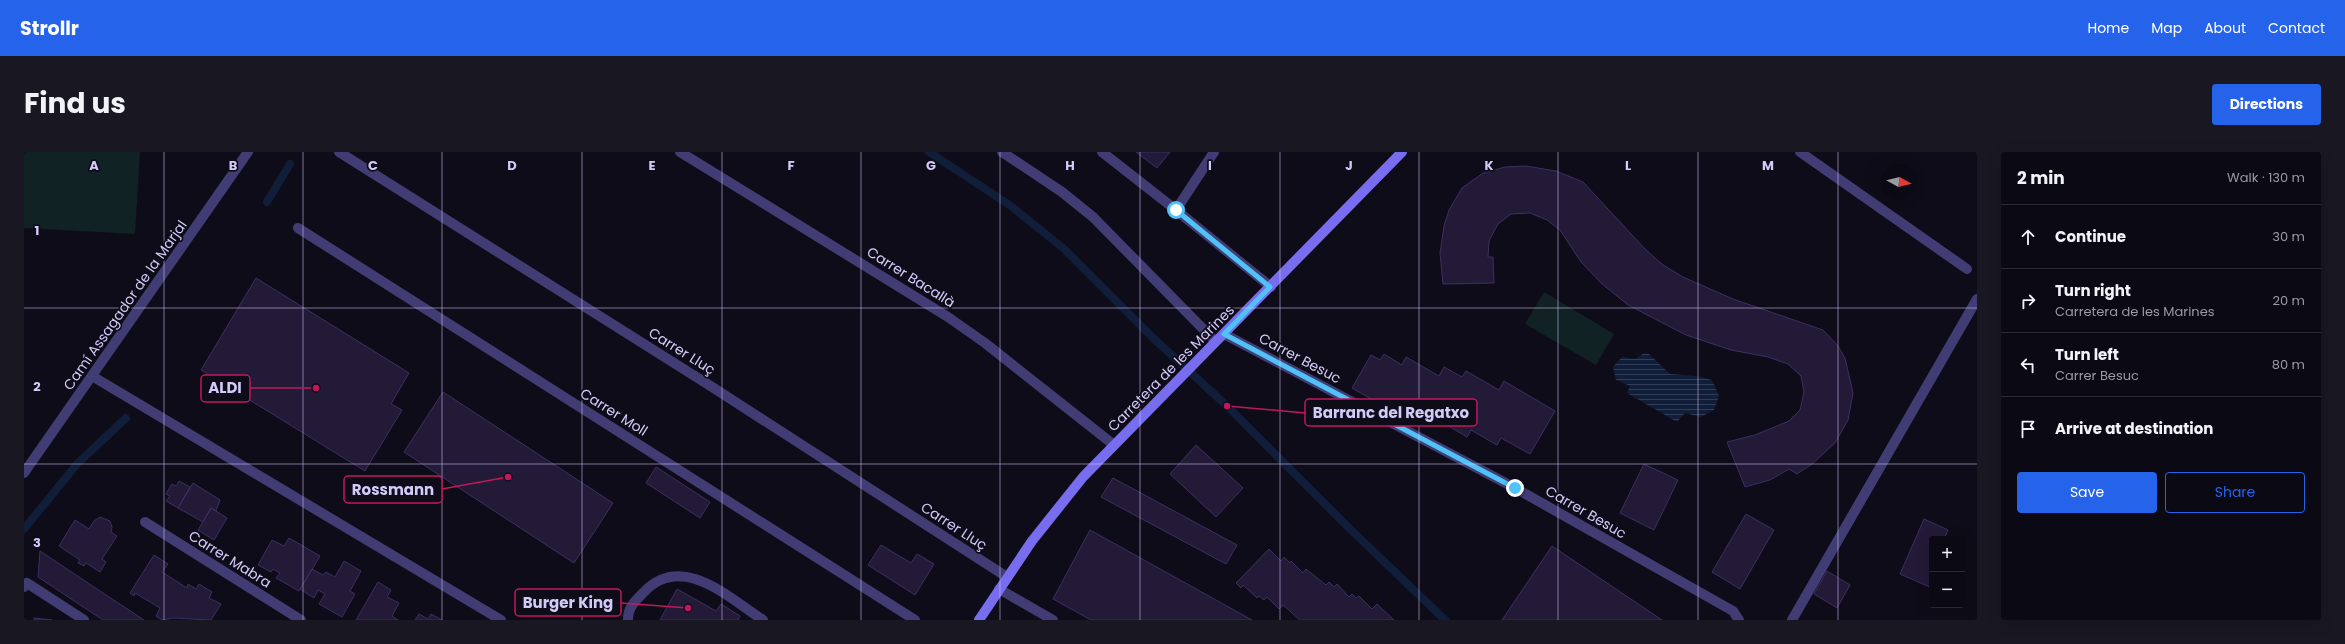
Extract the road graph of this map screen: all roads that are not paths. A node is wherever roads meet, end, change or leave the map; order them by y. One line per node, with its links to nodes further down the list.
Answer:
1 (248, 152): 16 (street, Camí Assagador de la Marjal)
2 (339, 152): 20 (street, Carrer Lluç)
3 (680, 152): 17 (street, Carrer Bacallà)
4 (1002, 152): 15 (street)
5 (1102, 152): 9 (street)
6 (1214, 152): 9 (street)
7 (1402, 152): 12 (main road, Carretera de les Marines)
8 (1800, 152): 11 (street)
9 (1176, 210): 12 (street)
10 (298, 228): 28 (street, Carrer Moll)
11 (1967, 269)
12 (1270, 287): 14 (main road, Carretera de les Marines)
13 (1977, 299): 32 (street)
14 (1224, 334): 15 (main road, Carretera de les Marines); 31 (street, Carrer Besuc)
15 (1215, 342): 17 (main road, Carretera de les Marines)
16 (92, 376): 18 (street, Camí Assagador de la Marjal); 25 (street)
17 (1114, 445): 20 (main road, Carretera de les Marines)
18 (24, 473)
19 (144, 522): 24 (street, Carrer Mabra)
20 (1007, 577): 22 (main road, Carretera de les Marines)
21 (25, 584): 23 (street)
22 (999, 589): 29 (main road, Carretera de les Marines); 30 (street)
23 (84, 620)
24 (301, 620)
25 (501, 620)
26 (628, 620): 27 (street)
27 (763, 620)
28 (915, 620)
29 (979, 620)
30 (1053, 620)
31 (1739, 620)
32 (1792, 620)

